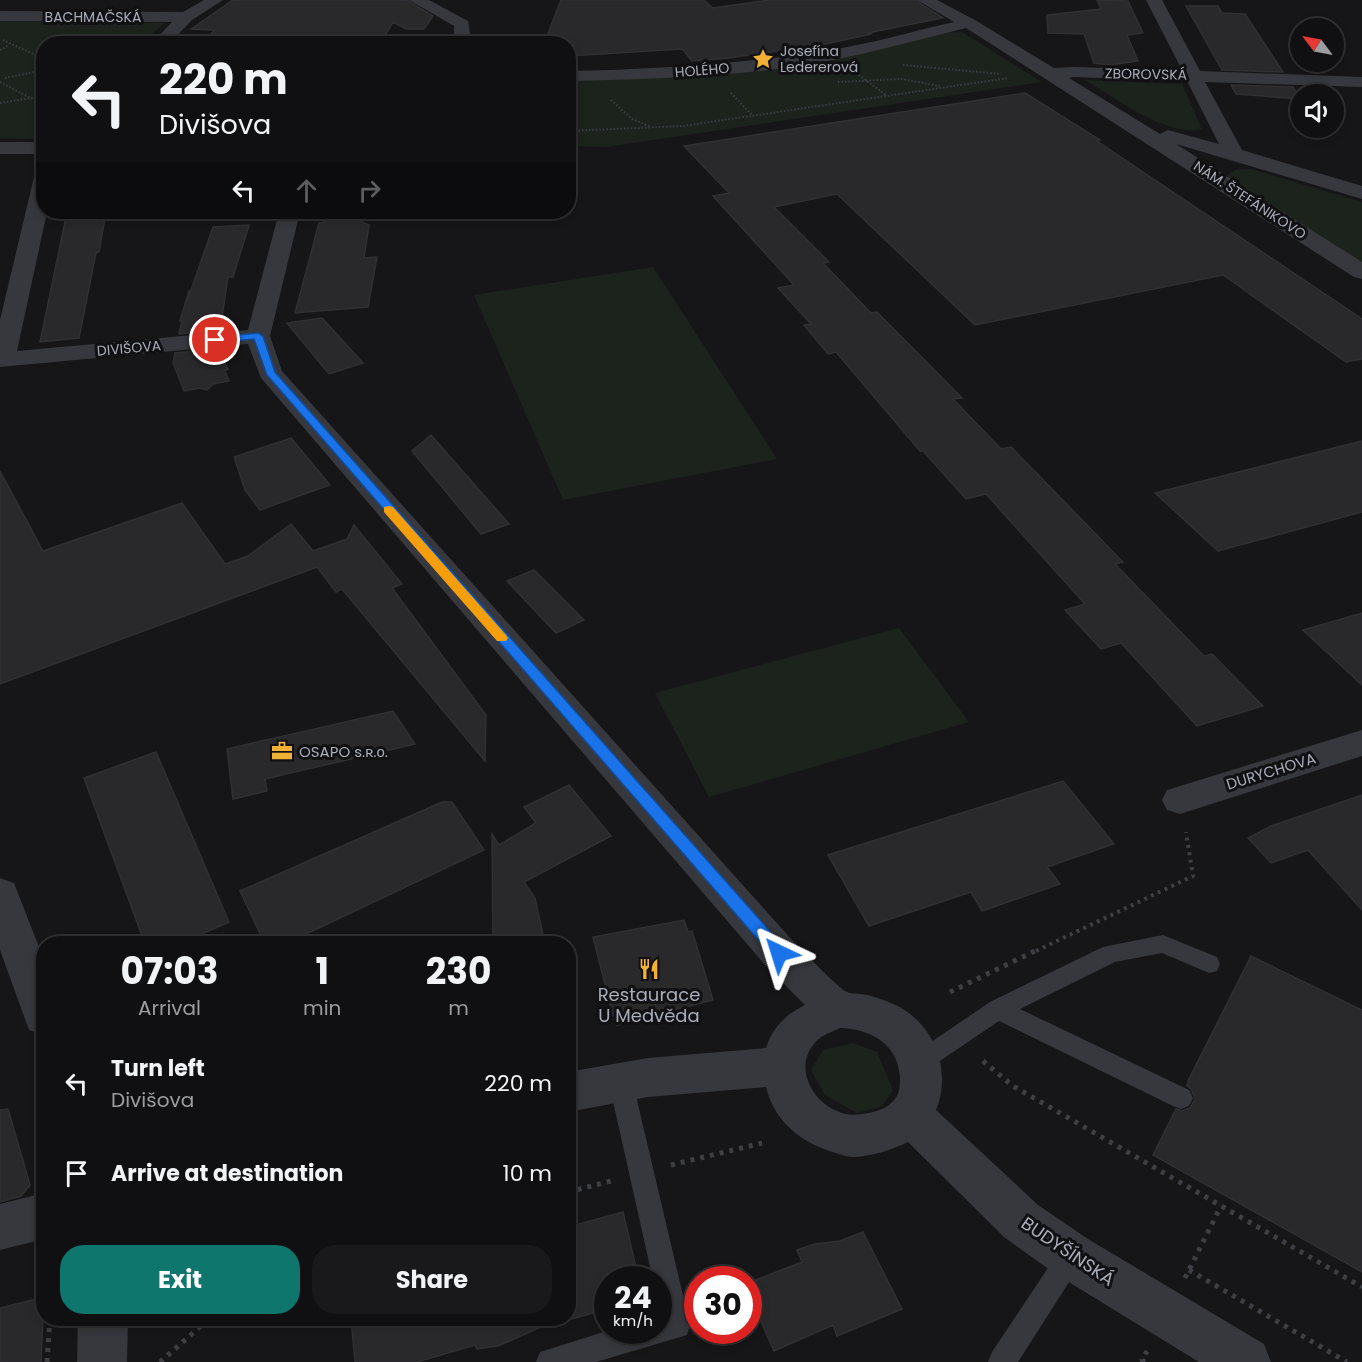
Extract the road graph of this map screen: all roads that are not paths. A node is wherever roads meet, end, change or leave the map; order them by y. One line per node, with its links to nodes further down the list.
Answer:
1 (215, 0): 6 (street)
2 (417, 0): 9 (street)
3 (926, 0): 7 (street, NÁM. ŠTEFÁNIKOVO)
4 (1154, 0): 11 (street, ZBOROVSKÁ)
5 (0, 16): 6 (street, BACHMAČSKÁ)
6 (186, 17): 8 (street)
7 (969, 23): 10 (street, NÁM. ŠTEFÁNIKOVO); 12 (street, HOLÉHO)
8 (167, 36)
9 (460, 36)
10 (1049, 74): 11 (street, ZBOROVSKÁ); 14 (street, NÁM. ŠTEFÁNIKOVO)
11 (1194, 76): 13 (street); 17 (street, NÁM. ŠTEFÁNIKOVO)
12 (576, 77)
13 (1362, 82)
14 (1139, 129): 17 (street, NÁM. ŠTEFÁNIKOVO); 21 (street, NÁM. ŠTEFÁNIKOVO)
15 (0, 148): 16 (street)
16 (36, 148)
17 (1234, 154): 18 (street, NÁM. ŠTEFÁNIKOVO)
18 (1362, 193)
19 (36, 211): 23 (street)
20 (288, 219): 22 (street)
21 (1362, 272)
22 (258, 336): 23 (street, DIVIŠOVA); 30 (street)
23 (1, 359)
24 (1362, 743): 25 (street, DURYCHOVA)
25 (1180, 800)
26 (0, 894): 28 (street)
27 (1209, 964): 29 (lane)
28 (36, 995)
29 (998, 1009): 31 (lane); 35 (lane)
30 (837, 1010): 31 (street); 32 (street)
31 (920, 1062): 36 (street)
32 (782, 1067): 33 (street); 36 (street)
33 (620, 1079): 34 (street); 40 (lane)
34 (576, 1090)
35 (1181, 1098)
36 (910, 1116): 39 (street, BUDYŠÍNSKÁ)
37 (36, 1218): 38 (street)
38 (0, 1227)
39 (1071, 1256): 47 (lane); 48 (street, BUDYŠÍNSKÁ)
40 (663, 1266)
41 (672, 1303): 43 (lane)
42 (103, 1326): 45 (street)
43 (672, 1326)
44 (611, 1344): 46 (lane)
45 (102, 1362)
46 (550, 1362)
47 (1002, 1362)
48 (1246, 1362)

